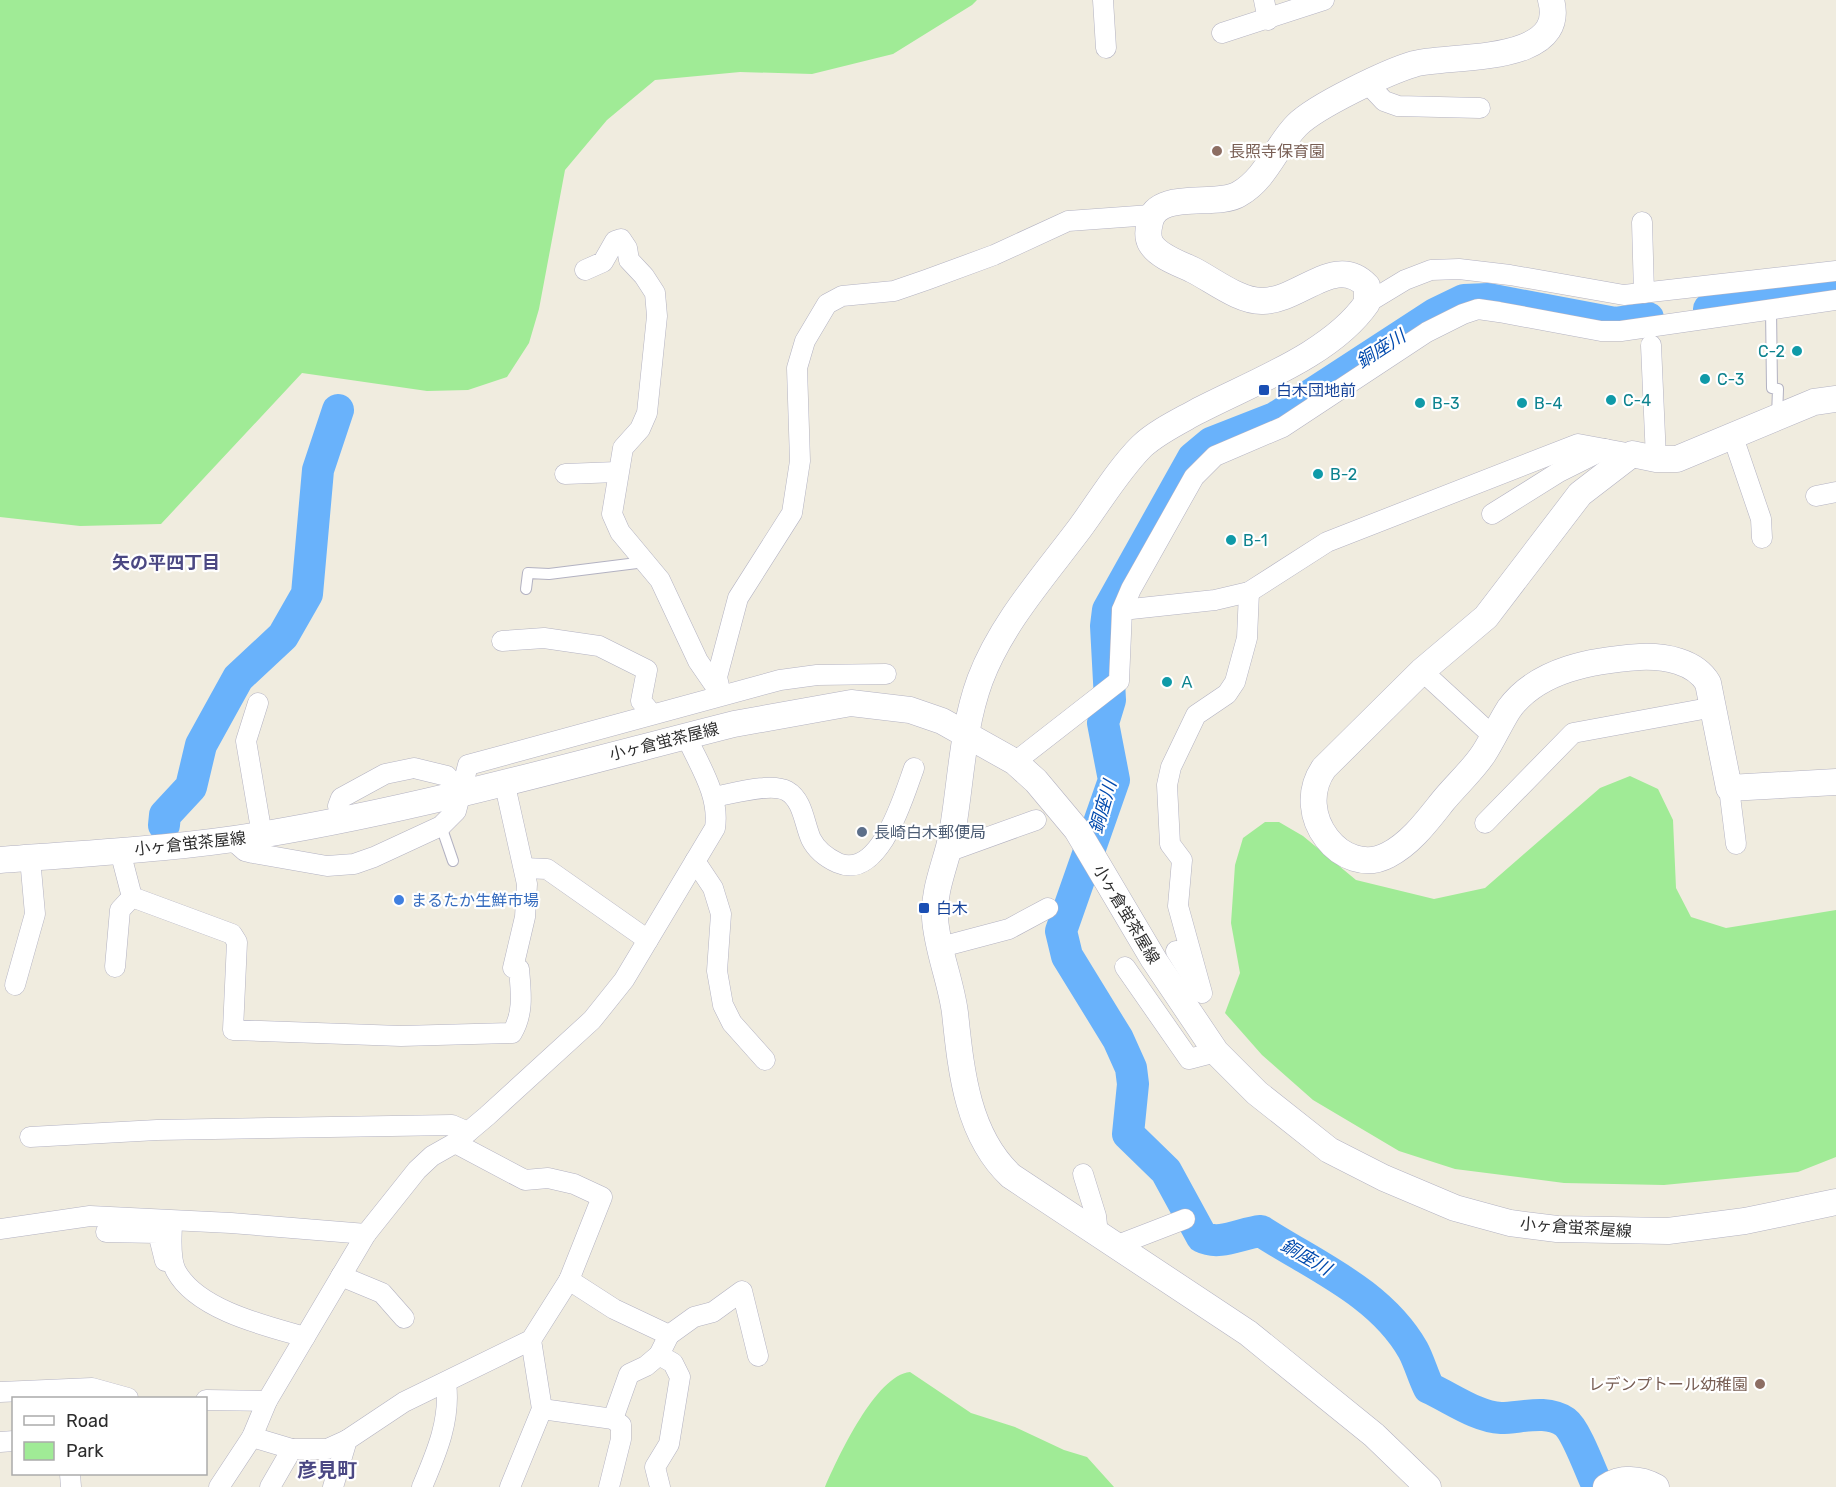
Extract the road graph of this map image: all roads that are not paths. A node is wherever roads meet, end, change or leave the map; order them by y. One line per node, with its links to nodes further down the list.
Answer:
1 (1103, 0): 7 (street)
2 (1264, 0): 5 (street)
3 (1551, 0): 8 (street)
4 (1320, 1): 5 (street)
5 (1268, 20): 6 (street)
6 (1222, 33)
7 (1106, 48)
8 (1369, 85): 9 (street); 10 (street)
9 (1480, 108)
10 (1152, 215): 16 (street); 37 (street)
11 (1642, 222): 14 (street)
12 (585, 270): 24 (street)
13 (1836, 272): 14 (street)
14 (1644, 293): 16 (street)
15 (1836, 300): 17 (street)
16 (1367, 303): 41 (street)
17 (1771, 309): 20 (lane); 33 (street)
18 (1651, 345): 23 (street)
19 (1836, 399): 20 (street)
20 (1777, 417): 21 (street)
21 (1733, 436): 23 (street); 29 (street)
22 (1605, 449): 23 (street); 28 (street); 32 (street)
23 (1644, 457): 35 (street)
24 (617, 472): 25 (street); 30 (street)
25 (565, 474)
26 (1836, 492): 27 (street)
27 (1816, 496)
28 (1492, 514)
29 (1761, 538)
30 (645, 562): 31 (lane); 37 (street)
31 (526, 589)
32 (1249, 592): 33 (street); 69 (street)
33 (1122, 610): 44 (street)
34 (502, 641): 40 (street)
35 (1422, 671): 43 (street); 43 (street)
36 (886, 674): 37 (street)
37 (721, 695): 40 (street)
38 (258, 703): 55 (street)
39 (1714, 707): 43 (street); 48 (street); 53 (street)
40 (652, 714): 49 (street)
41 (966, 735): 42 (street, 小ヶ倉蛍茶屋線); 44 (street, 小ヶ倉蛍茶屋線); 59 (street)
42 (686, 736): 46 (street, 小ヶ倉蛍茶屋線); 50 (street)
43 (1494, 737)
44 (1015, 762): 73 (street, 小ヶ倉蛍茶屋線)
45 (914, 768): 50 (street)
46 (504, 781): 49 (street, 小ヶ倉蛍茶屋線); 64 (street)
47 (1836, 782): 48 (street)
48 (1729, 788): 57 (street)
49 (460, 792): 51 (street); 54 (street); 55 (street, 小ヶ倉蛍茶屋線)
50 (714, 797): 63 (street)
51 (338, 806)
52 (1036, 820): 59 (street)
53 (1485, 824)
54 (441, 826): 56 (street); 62 (lane)
55 (262, 835): 56 (street, 小ヶ倉蛍茶屋線)
56 (230, 838): 58 (street, 小ヶ倉蛍茶屋線)
57 (1736, 844)
58 (120, 851): 60 (street, 小ヶ倉蛍茶屋線); 65 (street)
59 (947, 852): 68 (street)
60 (30, 858): 61 (street, 小ヶ倉蛍茶屋線); 72 (street)
61 (0, 860)
62 (453, 861)
63 (695, 861): 67 (street); 74 (street)
64 (524, 868): 65 (street); 67 (street)
65 (132, 897): 70 (street)
66 (1048, 908): 68 (street)
67 (648, 940): 76 (street)
68 (941, 947): 84 (street)
69 (1176, 951)
70 (115, 967)
71 (1125, 967): 73 (street)
72 (15, 985)
73 (1216, 1052): 78 (street, 小ヶ倉蛍茶屋線)
74 (765, 1060)
75 (30, 1137): 76 (street)
76 (462, 1137): 83 (street); 87 (street)
77 (1083, 1174): 84 (street)
78 (1836, 1202)
79 (1185, 1219): 84 (street)
80 (172, 1221): 81 (street); 83 (street); 85 (street)
81 (0, 1229)
82 (106, 1232): 85 (street)
83 (366, 1234): 86 (street)
84 (1106, 1240): 112 (street)
85 (176, 1271): 90 (street)
86 (340, 1276): 88 (street); 90 (street)
87 (569, 1280): 89 (street); 91 (street)
88 (404, 1317)
89 (669, 1335): 92 (street); 93 (street)
90 (305, 1337): 98 (street)
91 (531, 1340): 94 (street); 99 (street)
92 (659, 1355): 100 (street); 111 (street)
93 (758, 1356)
94 (446, 1383): 102 (street); 108 (street)
95 (0, 1392): 96 (street)
96 (122, 1397)
97 (207, 1400): 98 (street)
98 (267, 1401): 101 (street)
99 (542, 1409): 100 (street); 109 (street)
100 (613, 1419): 110 (street)
101 (252, 1437): 103 (street); 105 (street)
102 (347, 1440): 103 (street); 107 (street)
103 (292, 1449): 106 (street)
104 (1606, 1486): 113 (street)
105 (219, 1487)
106 (270, 1487)
107 (333, 1487)
108 (422, 1487)
109 (510, 1487)
110 (609, 1487)
111 (660, 1487)
112 (1428, 1487)
113 (1656, 1487)

